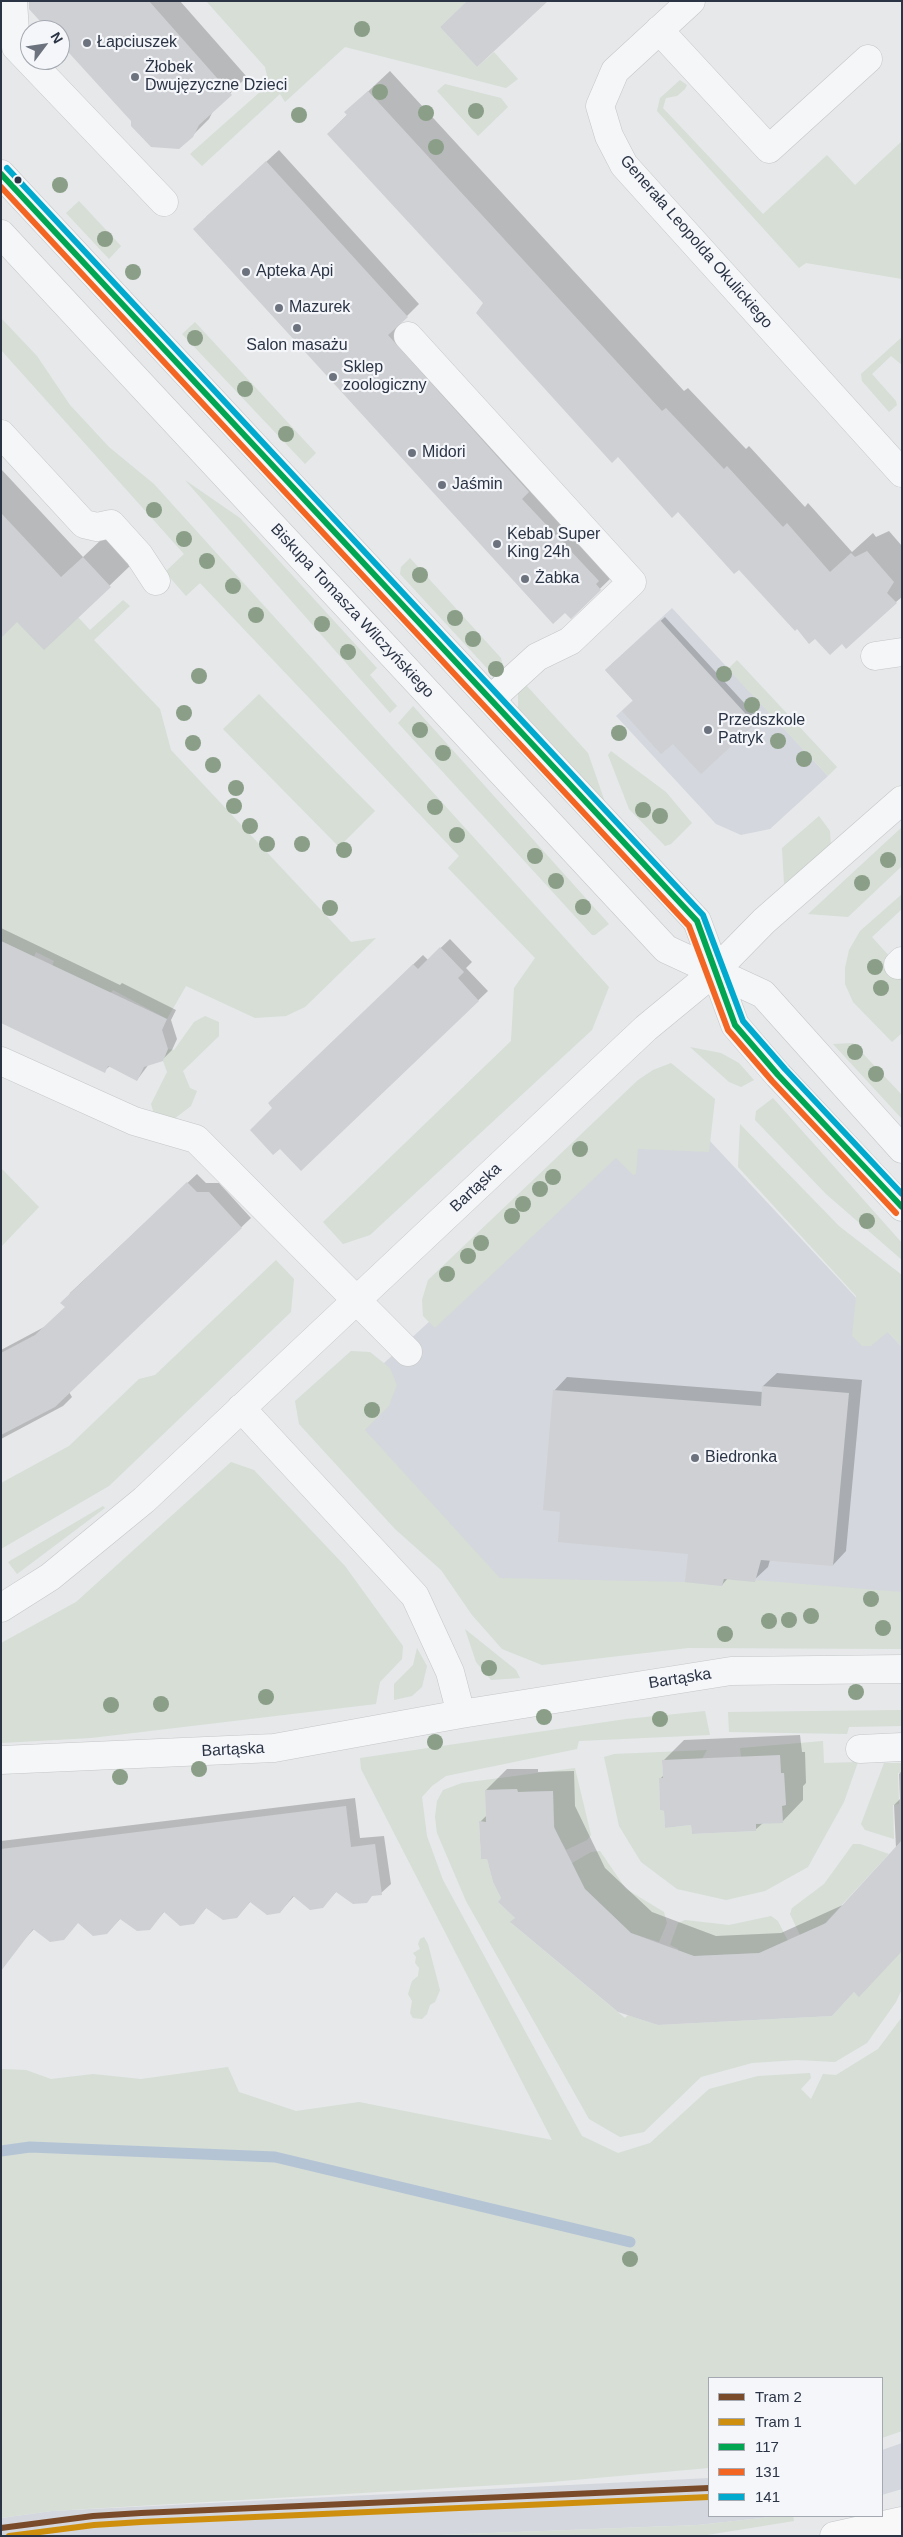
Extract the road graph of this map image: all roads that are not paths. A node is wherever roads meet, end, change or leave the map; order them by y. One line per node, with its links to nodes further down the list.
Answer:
1 (13, 1): 6 (street)
2 (690, 1): 3 (street, Generała Leopolda Okulickiego)
3 (659, 30): 4 (street); 10 (street, Generała Leopolda Okulickiego)
4 (868, 60)
5 (1, 174): 14 (street)
6 (164, 202)
7 (1, 234): 16 (street, Biskupa Tomasza Wilczyńskiego)
8 (408, 336): 14 (street)
9 (1, 434): 11 (street)
10 (902, 474)
11 (156, 581)
12 (902, 652): 13 (street)
13 (875, 656)
14 (491, 700): 16 (street)
15 (902, 800): 16 (street, Bartąska)
16 (714, 972): 18 (street, Biskupa Tomasza Wilczyńskiego); 19 (street); 20 (street, Bartąska)
17 (1, 1061): 20 (street)
18 (902, 1149)
19 (902, 1207)
20 (356, 1299): 21 (street); 22 (street, Bartąska)
21 (408, 1352)
22 (241, 1408): 23 (street, Bartąska); 25 (street)
23 (1, 1608)
24 (902, 1669): 25 (street, Bartąska)
25 (461, 1714): 28 (street, Bartąska)
26 (902, 1747): 27 (street)
27 (860, 1749)
28 (1, 1760)
29 (902, 2521): 30 (main road)
30 (834, 2536)

